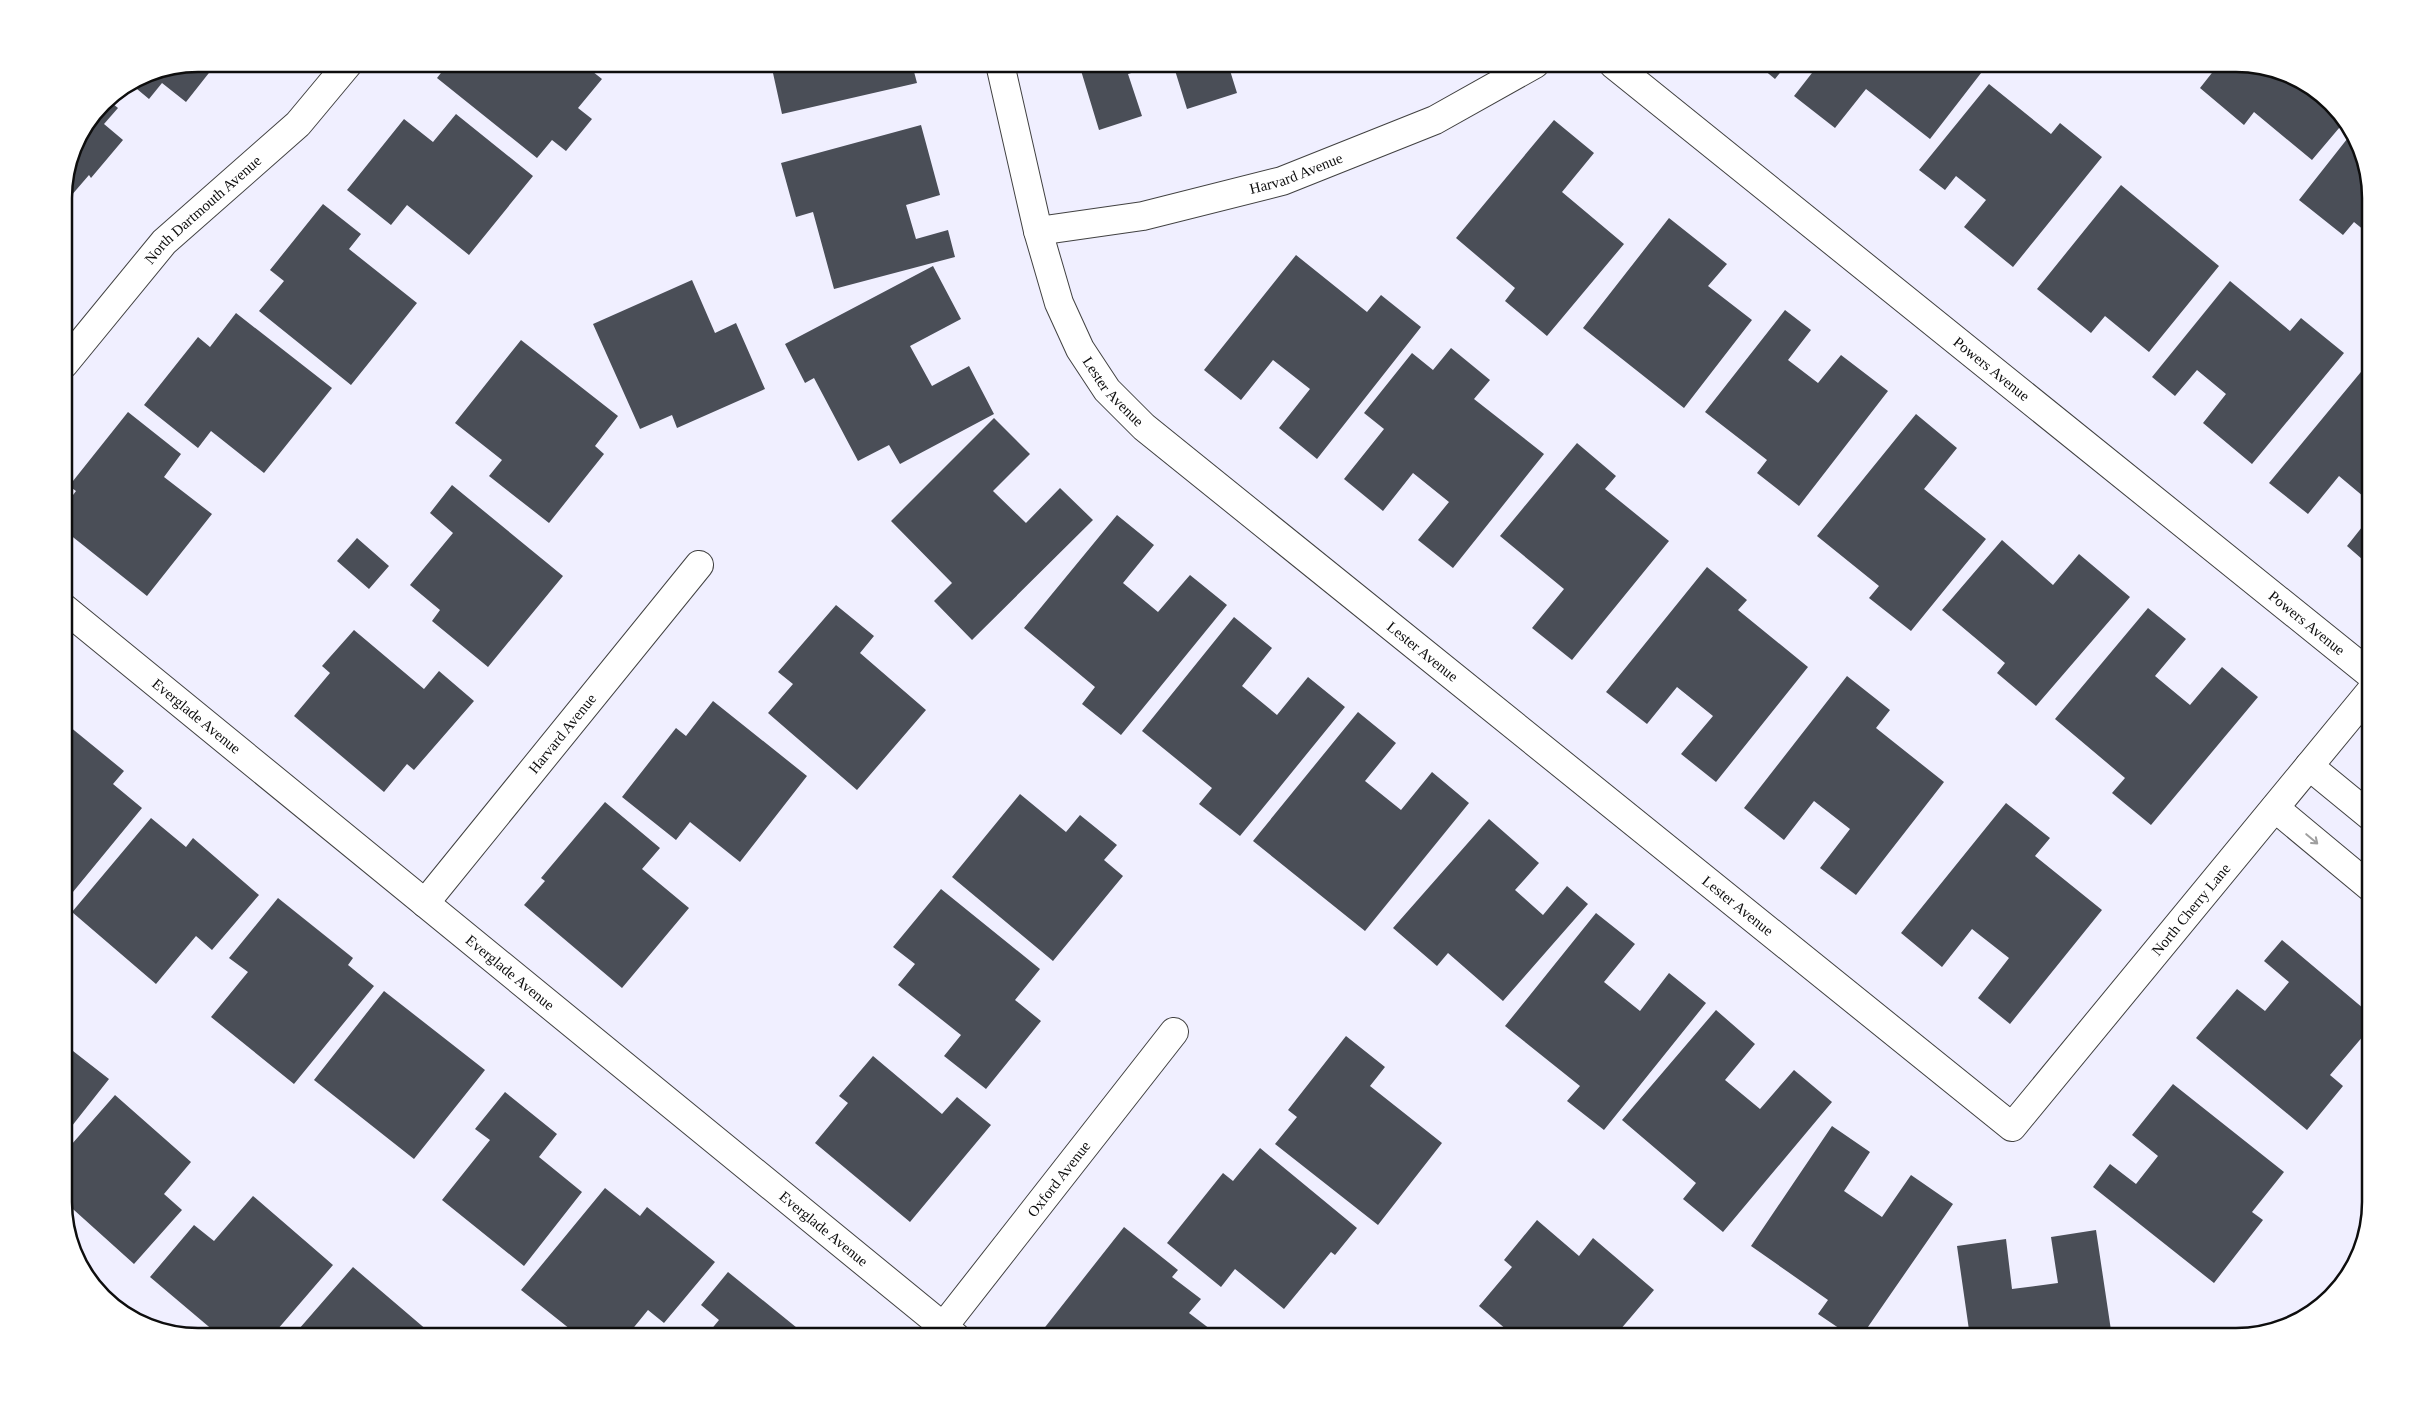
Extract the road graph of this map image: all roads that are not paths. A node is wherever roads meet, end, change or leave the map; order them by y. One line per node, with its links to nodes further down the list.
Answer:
1 (340, 73): 6 (street, North Dartmouth Avenue)
2 (1002, 73): 5 (street, Lester Avenue)
3 (1519, 73): 5 (street, Harvard Avenue)
4 (1624, 73): 9 (street, Powers Avenue)
5 (1038, 231): 17 (street, Lester Avenue)
6 (73, 353)
7 (699, 565): 15 (street, Harvard Avenue)
8 (73, 615): 15 (street, Everglade Avenue)
9 (2361, 667)
10 (2362, 702): 11 (street, North Cherry Lane)
11 (2309, 766): 12 (street, North Cherry Lane); 13 (street)
12 (2275, 808): 14 (street, one-way to 14); 17 (street, North Cherry Lane)
13 (2362, 809)
14 (2362, 880)
15 (425, 903): 18 (street, Everglade Avenue)
16 (1174, 1032): 19 (street, Oxford Avenue)
17 (2012, 1127)
18 (945, 1328)
19 (953, 1328)

